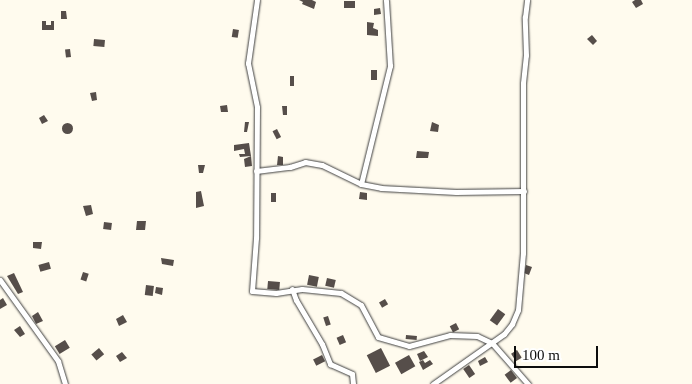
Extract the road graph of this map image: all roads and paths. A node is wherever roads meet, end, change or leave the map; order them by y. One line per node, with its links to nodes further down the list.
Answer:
1 (258, 0): 4 (street)
2 (386, 0): 5 (street)
3 (527, 0): 6 (street)
4 (256, 172): 5 (street); 8 (street)
5 (361, 184): 6 (street)
6 (524, 191): 9 (street)
7 (0, 280): 10 (street)
8 (292, 289): 9 (street); 11 (street)
9 (492, 343): 12 (street); 13 (street)
10 (65, 384)
11 (352, 384)
12 (433, 384)
13 (528, 384)

